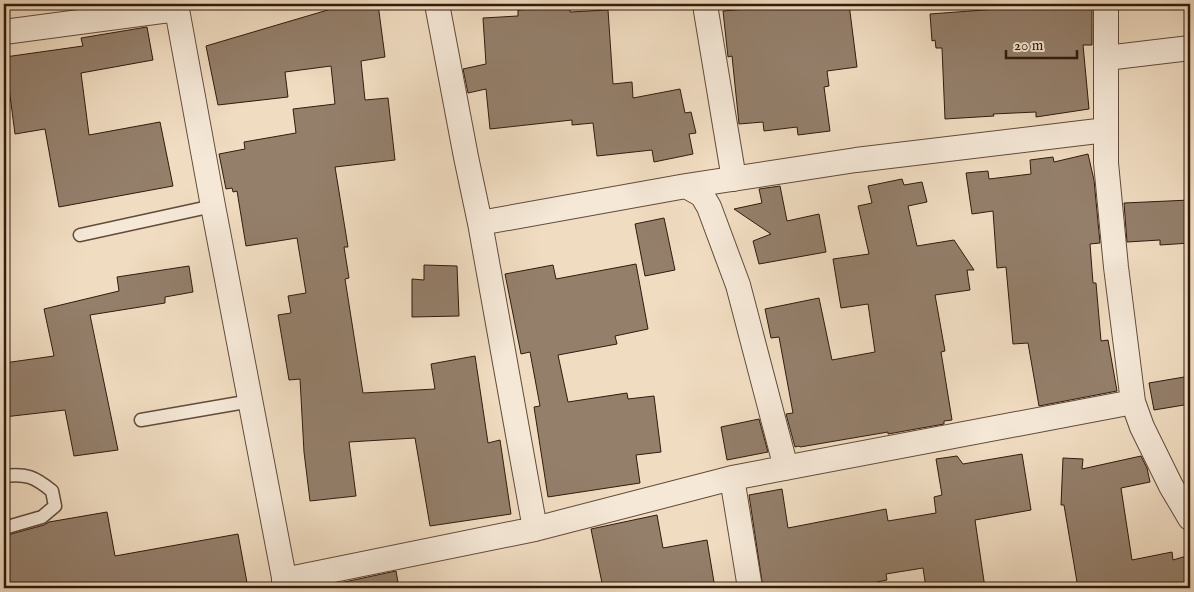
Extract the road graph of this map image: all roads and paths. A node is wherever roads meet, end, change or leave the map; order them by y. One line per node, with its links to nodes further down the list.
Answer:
1 (437, 4): 12 (street)
2 (1106, 4): 7 (street)
3 (177, 6): 5 (street); 11 (street)
4 (706, 11): 9 (street)
5 (4, 32)
6 (1190, 48): 7 (street)
7 (1106, 58): 8 (street)
8 (1106, 130): 9 (street); 15 (street)
9 (734, 179): 10 (street)
10 (686, 186): 12 (street); 17 (street)
11 (212, 206): 13 (lane); 14 (street)
12 (480, 223): 22 (street)
13 (80, 235)
14 (250, 401): 16 (lane); 23 (street)
15 (1133, 402): 17 (street); 20 (street)
16 (141, 420)
17 (786, 468): 19 (street)
18 (4, 476): 21 (lane)
19 (732, 478): 22 (street); 24 (street)
20 (1190, 518)
21 (4, 528)
22 (535, 529): 23 (street)
23 (285, 584)
24 (750, 588)

